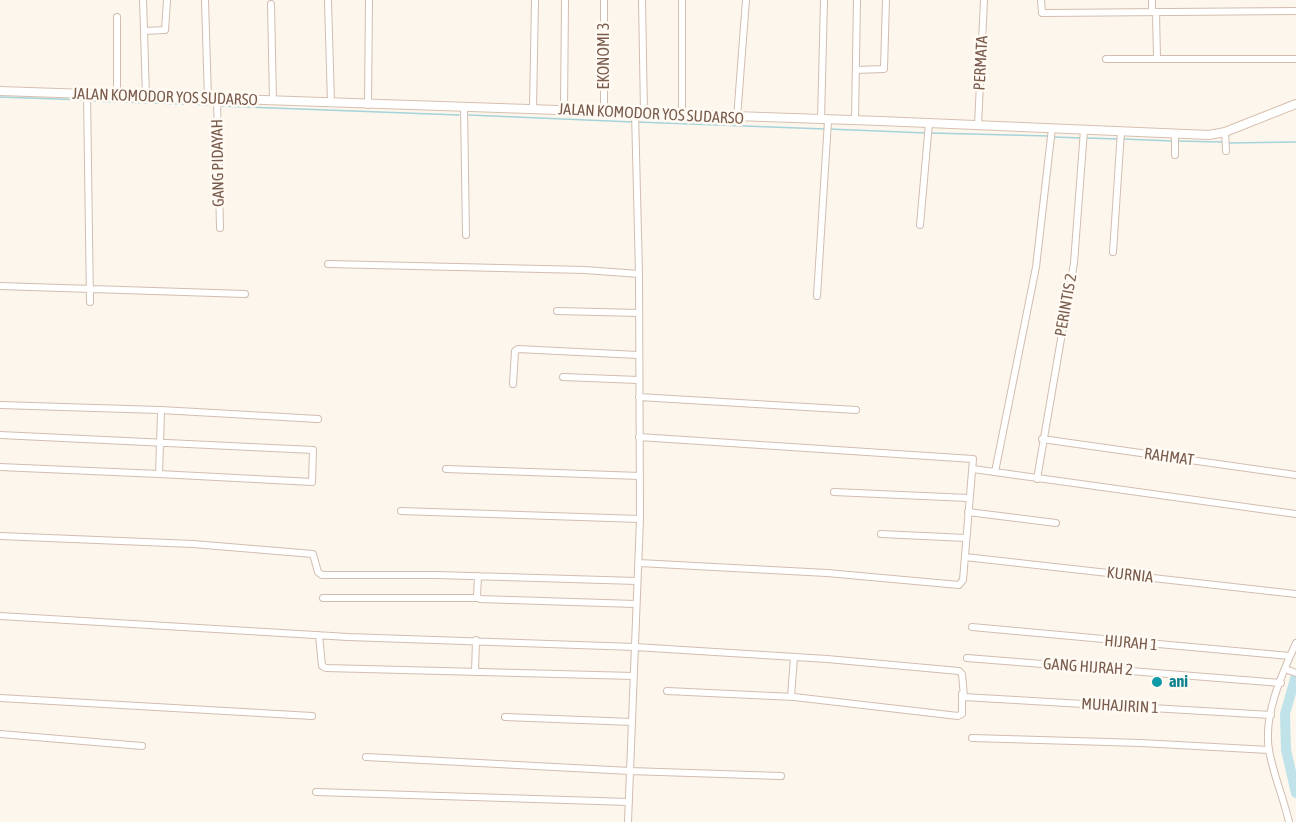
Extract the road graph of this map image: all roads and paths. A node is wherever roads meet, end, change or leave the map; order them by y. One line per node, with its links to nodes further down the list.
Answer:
1 (143, 0): 22 (street)
2 (166, 0): 22 (street)
3 (205, 0): 31 (street)
4 (328, 0): 34 (street)
5 (369, 0): 36 (street)
6 (535, 0): 38 (street)
7 (565, 0): 39 (street)
8 (604, 0): 40 (street, EKONOMI 3)
9 (642, 0): 41 (street)
10 (682, 0): 42 (street)
11 (746, 0): 43 (street)
12 (824, 0): 45 (street)
13 (857, 0): 26 (street)
14 (886, 0): 26 (street)
15 (984, 0): 46 (street, PERMATA)
16 (1041, 0): 20 (street)
17 (1152, 0): 20 (street)
18 (271, 4): 32 (street)
19 (1296, 11): 20 (street)
20 (1154, 12): 23 (street)
21 (117, 16): 29 (street)
22 (144, 31): 30 (street)
23 (1157, 58): 24 (street); 25 (street)
24 (1106, 59)
25 (1296, 59)
26 (856, 70): 44 (street)
27 (0, 91): 28 (street, JALAN KOMODOR YOS SUDARSO)
28 (87, 95): 29 (street, JALAN KOMODOR YOS SUDARSO); 62 (street)
29 (117, 96): 30 (street, JALAN KOMODOR YOS SUDARSO)
30 (146, 97): 31 (street, JALAN KOMODOR YOS SUDARSO)
31 (208, 99): 33 (street, JALAN KOMODOR YOS SUDARSO)
32 (273, 100): 33 (street, JALAN KOMODOR YOS SUDARSO); 34 (street, JALAN KOMODOR YOS SUDARSO)
33 (218, 101): 56 (street, GANG PIDAYAH)
34 (331, 103): 36 (street, JALAN KOMODOR YOS SUDARSO)
35 (1296, 104): 52 (street, JALAN KOMODOR YOS SUDARSO)
36 (368, 105): 37 (street, JALAN KOMODOR YOS SUDARSO)
37 (464, 106): 38 (street, JALAN KOMODOR YOS SUDARSO); 57 (street)
38 (533, 109): 39 (street, JALAN KOMODOR YOS SUDARSO)
39 (564, 110): 40 (street, JALAN KOMODOR YOS SUDARSO)
40 (604, 111): 41 (street, JALAN KOMODOR YOS SUDARSO)
41 (638, 114): 42 (street, JALAN KOMODOR YOS SUDARSO); 60 (street)
42 (682, 116): 43 (street, JALAN KOMODOR YOS SUDARSO)
43 (737, 118): 45 (street, JALAN KOMODOR YOS SUDARSO)
44 (855, 120): 45 (street, JALAN KOMODOR YOS SUDARSO); 47 (street, JALAN KOMODOR YOS SUDARSO)
45 (826, 122): 64 (street)
46 (978, 125): 47 (street, JALAN KOMODOR YOS SUDARSO); 48 (street, JALAN KOMODOR YOS SUDARSO)
47 (928, 126): 55 (street)
48 (1051, 131): 49 (street, JALAN KOMODOR YOS SUDARSO); 84 (street)
49 (1083, 133): 50 (street, JALAN KOMODOR YOS SUDARSO); 79 (street, PERINTIS 2)
50 (1121, 134): 51 (street, JALAN KOMODOR YOS SUDARSO); 58 (street)
51 (1175, 135): 52 (street, JALAN KOMODOR YOS SUDARSO); 54 (street)
52 (1226, 135): 53 (street)
53 (1226, 149)
54 (1175, 155)
55 (920, 225)
56 (220, 228)
57 (466, 235)
58 (1113, 252)
59 (328, 264): 60 (street)
60 (639, 274): 67 (street)
61 (0, 286): 62 (street)
62 (91, 290): 63 (street); 65 (street)
63 (245, 294)
64 (817, 296)
65 (90, 302)
66 (558, 311): 67 (street)
67 (639, 313): 68 (street)
68 (638, 355): 70 (street); 71 (street)
69 (563, 377): 70 (street)
70 (638, 380): 72 (street)
71 (513, 384)
72 (639, 398): 75 (street); 78 (street)
73 (0, 405): 74 (street)
74 (161, 410): 76 (street); 80 (street)
75 (856, 410)
76 (318, 419)
77 (0, 435): 80 (street)
78 (639, 437): 83 (street); 87 (street)
79 (1042, 439): 86 (street, RAHMAT); 88 (street, PERINTIS 2)
80 (160, 442): 85 (street); 85 (street)
81 (0, 467): 85 (street)
82 (446, 468): 87 (street)
83 (973, 469): 84 (street); 90 (street)
84 (995, 472): 88 (street)
85 (159, 474)
86 (1296, 475)
87 (640, 476): 94 (street)
88 (1037, 479): 93 (street)
89 (834, 492): 90 (street)
90 (968, 498): 92 (street)
91 (401, 511): 94 (street)
92 (968, 512): 95 (street); 98 (street)
93 (1296, 514)
94 (640, 519): 100 (street)
95 (1056, 523)
96 (881, 534): 98 (street)
97 (0, 536): 101 (street)
98 (966, 538): 99 (street)
99 (965, 556): 100 (street); 103 (street, KURNIA)
100 (639, 563): 102 (street)
101 (478, 576): 102 (street); 105 (street)
102 (638, 581): 106 (street)
103 (1296, 594)
104 (323, 598): 105 (street)
105 (478, 598): 106 (street)
106 (636, 604): 112 (street)
107 (0, 616): 109 (street)
108 (972, 627): 113 (street, HIJRAH 1)
109 (320, 635): 110 (street); 117 (street)
110 (476, 640): 112 (street); 117 (street)
111 (1296, 643): 113 (street)
112 (635, 647): 114 (street); 119 (street)
113 (1290, 656): 116 (street)
114 (794, 657): 122 (street); 123 (street)
115 (967, 658): 120 (street, GANG HIJRAH 2)
116 (1285, 669): 118 (street); 120 (street)
117 (475, 672): 119 (street)
118 (1294, 672)
119 (634, 676): 128 (street)
120 (1281, 683): 125 (street)
121 (667, 691): 123 (street)
122 (962, 694): 123 (street); 125 (street, MUHAJIRIN 1)
123 (791, 697)
124 (0, 698): 126 (street)
125 (1271, 715): 132 (street)
126 (312, 716)
127 (505, 717): 128 (street)
128 (632, 722): 134 (street)
129 (0, 734): 131 (street)
130 (972, 738): 132 (street)
131 (142, 746)
132 (1269, 750): 139 (street)
133 (366, 757): 134 (street)
134 (630, 771): 135 (street); 137 (street)
135 (781, 776)
136 (316, 792): 137 (street)
137 (629, 801): 138 (street)
138 (628, 822)
139 (1289, 822)

